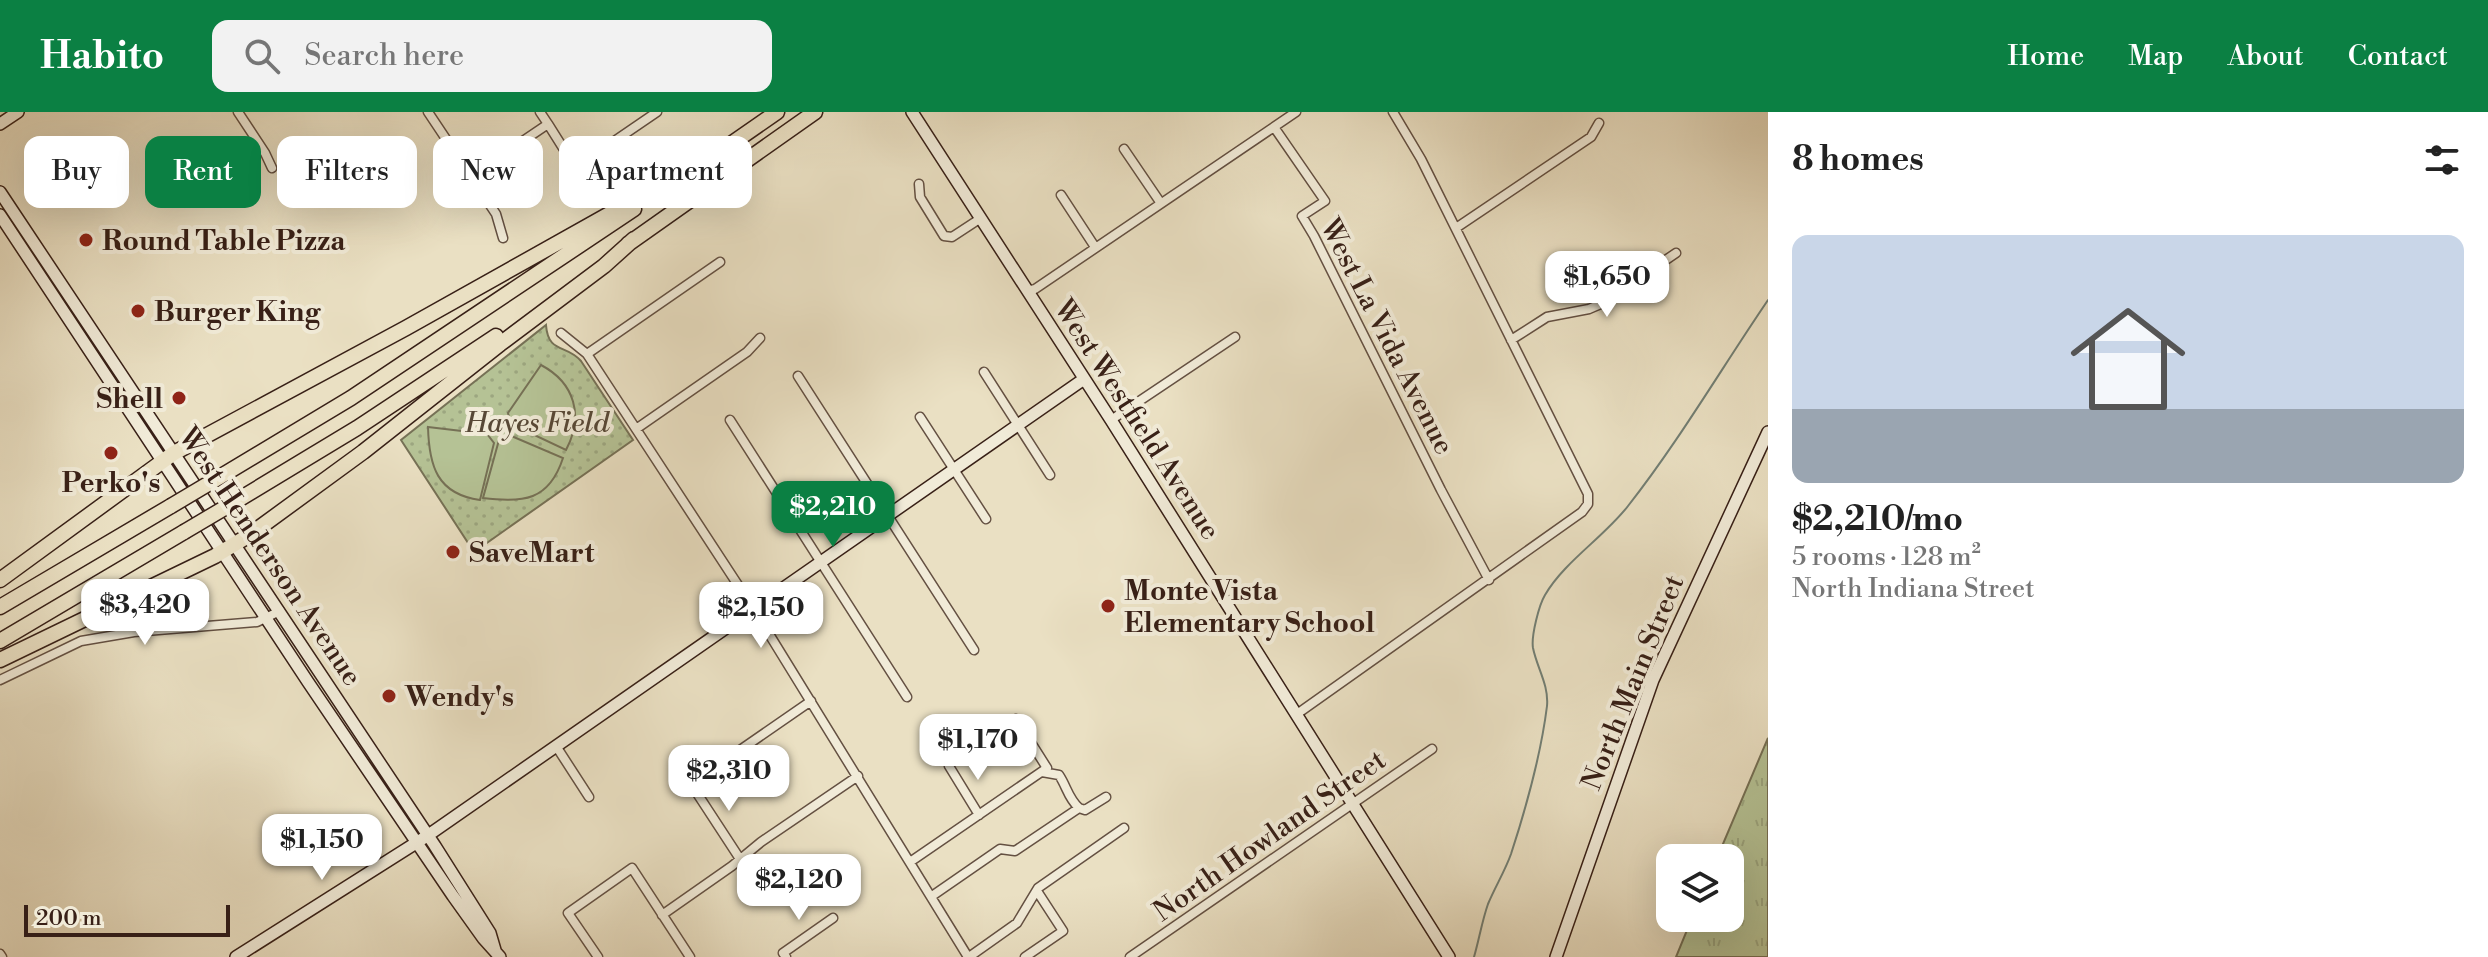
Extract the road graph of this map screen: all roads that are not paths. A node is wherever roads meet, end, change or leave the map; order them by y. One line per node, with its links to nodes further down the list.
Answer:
1 (18, 112): 12 (main road)
2 (238, 112): 19 (street)
3 (428, 112): 15 (street)
4 (540, 112): 13 (street)
5 (657, 112): 13 (street)
6 (777, 112): 17 (highway)
7 (815, 112): 31 (highway)
8 (912, 112): 28 (main road, West Westfield Avenue)
9 (1296, 112): 14 (street)
10 (1393, 112): 29 (street)
11 (1599, 123): 29 (street)
12 (0, 124)
13 (548, 124): 16 (street)
14 (1274, 127): 23 (street); 62 (street, West La Vida Avenue)
15 (444, 136)
16 (530, 136)
17 (742, 136)
18 (1124, 149): 23 (street)
19 (272, 168)
20 (919, 184): 28 (street)
21 (0, 192): 37 (main road, West Henderson Avenue)
22 (1061, 195): 33 (street)
23 (1160, 202): 33 (street)
24 (492, 208): 30 (street)
25 (620, 208): 54 (highway)
26 (635, 208): 63 (highway, bridge)
27 (0, 215): 32 (main road, West Henderson Avenue)
28 (981, 218): 36 (main road, West Westfield Avenue)
29 (1456, 228): 42 (street)
30 (503, 238)
31 (634, 239): 59 (highway); 67 (highway, bridge)
32 (21, 247): 37 (main road); 38 (main road, West Henderson Avenue)
33 (1095, 247): 36 (street)
34 (1676, 253): 42 (street)
35 (720, 262): 43 (street)
36 (1027, 291): 47 (main road, West Westfield Avenue)
37 (68, 294): 44 (main road, West Henderson Avenue)
38 (71, 323): 44 (main road); 54 (main road, West Henderson Avenue)
39 (561, 333): 43 (street)
40 (1235, 337): 50 (street)
41 (760, 338): 52 (street)
42 (1511, 340): 62 (street)
43 (587, 354): 52 (street)
44 (115, 365): 54 (main road, West Henderson Avenue)
45 (984, 372): 51 (street)
46 (798, 376): 57 (street)
47 (1084, 379): 50 (main road, West Westfield Avenue); 51 (main road)
48 (920, 417): 55 (street)
49 (730, 420): 60 (street)
50 (1111, 420): 75 (main road, West Westfield Avenue)
51 (1019, 425): 55 (main road); 56 (street)
52 (636, 429): 64 (street)
53 (1768, 432): 108 (main road, North Main Street)
54 (168, 457): 59 (main road, West Henderson Avenue); 61 (highway)
55 (954, 469): 57 (main road); 58 (street)
56 (1050, 475)
57 (888, 515): 60 (main road); 69 (street)
58 (986, 519)
59 (229, 548): 65 (main road, West Henderson Avenue); 66 (main road, West Henderson Avenue); 70 (highway)
60 (821, 561): 64 (main road); 72 (street)
61 (0, 580)
62 (1489, 580): 75 (street)
63 (0, 607)
64 (753, 608): 73 (street); 78 (main road)
65 (280, 611): 66 (street); 74 (main road, West Henderson Avenue)
66 (266, 619): 68 (main road, West Henderson Avenue); 71 (street)
67 (0, 641)
68 (283, 643): 74 (main road); 77 (main road, West Henderson Avenue)
69 (974, 650)
70 (0, 660)
71 (0, 680)
72 (907, 697)
73 (811, 701): 83 (street); 91 (street)
74 (342, 706): 82 (main road, West Henderson Avenue)
75 (1297, 714): 86 (main road, West Westfield Avenue)
76 (1016, 719): 81 (street)
77 (349, 741): 82 (main road); 90 (main road, West Henderson Avenue)
78 (556, 746): 84 (street); 90 (main road)
79 (1432, 749): 86 (street, North Howland Street)
80 (949, 766): 88 (street)
81 (1045, 770): 87 (street); 88 (street)
82 (387, 775): 90 (main road, West Henderson Avenue)
83 (858, 776): 91 (street); 92 (street)
84 (589, 797)
85 (1106, 797): 87 (street)
86 (1353, 803): 100 (main road, West Westfield Avenue); 107 (street, North Howland Street)
87 (1079, 808): 94 (street)
88 (979, 815): 92 (street)
89 (1124, 828): 93 (street)
90 (422, 839): 97 (main road); 98 (main road, West Henderson Avenue)
91 (740, 859): 95 (street)
92 (910, 862): 94 (street)
93 (1037, 891): 105 (street); 106 (street)
94 (932, 896): 105 (street)
95 (662, 915): 103 (street); 104 (street)
96 (833, 918): 99 (street)
97 (253, 946): 101 (main road); 102 (street)
98 (498, 954)
99 (785, 955)
100 (1448, 956)
101 (236, 957)
102 (260, 957)
103 (598, 957)
104 (690, 957)
105 (969, 957)
106 (1025, 957)
107 (1130, 957)
108 (1556, 957)

